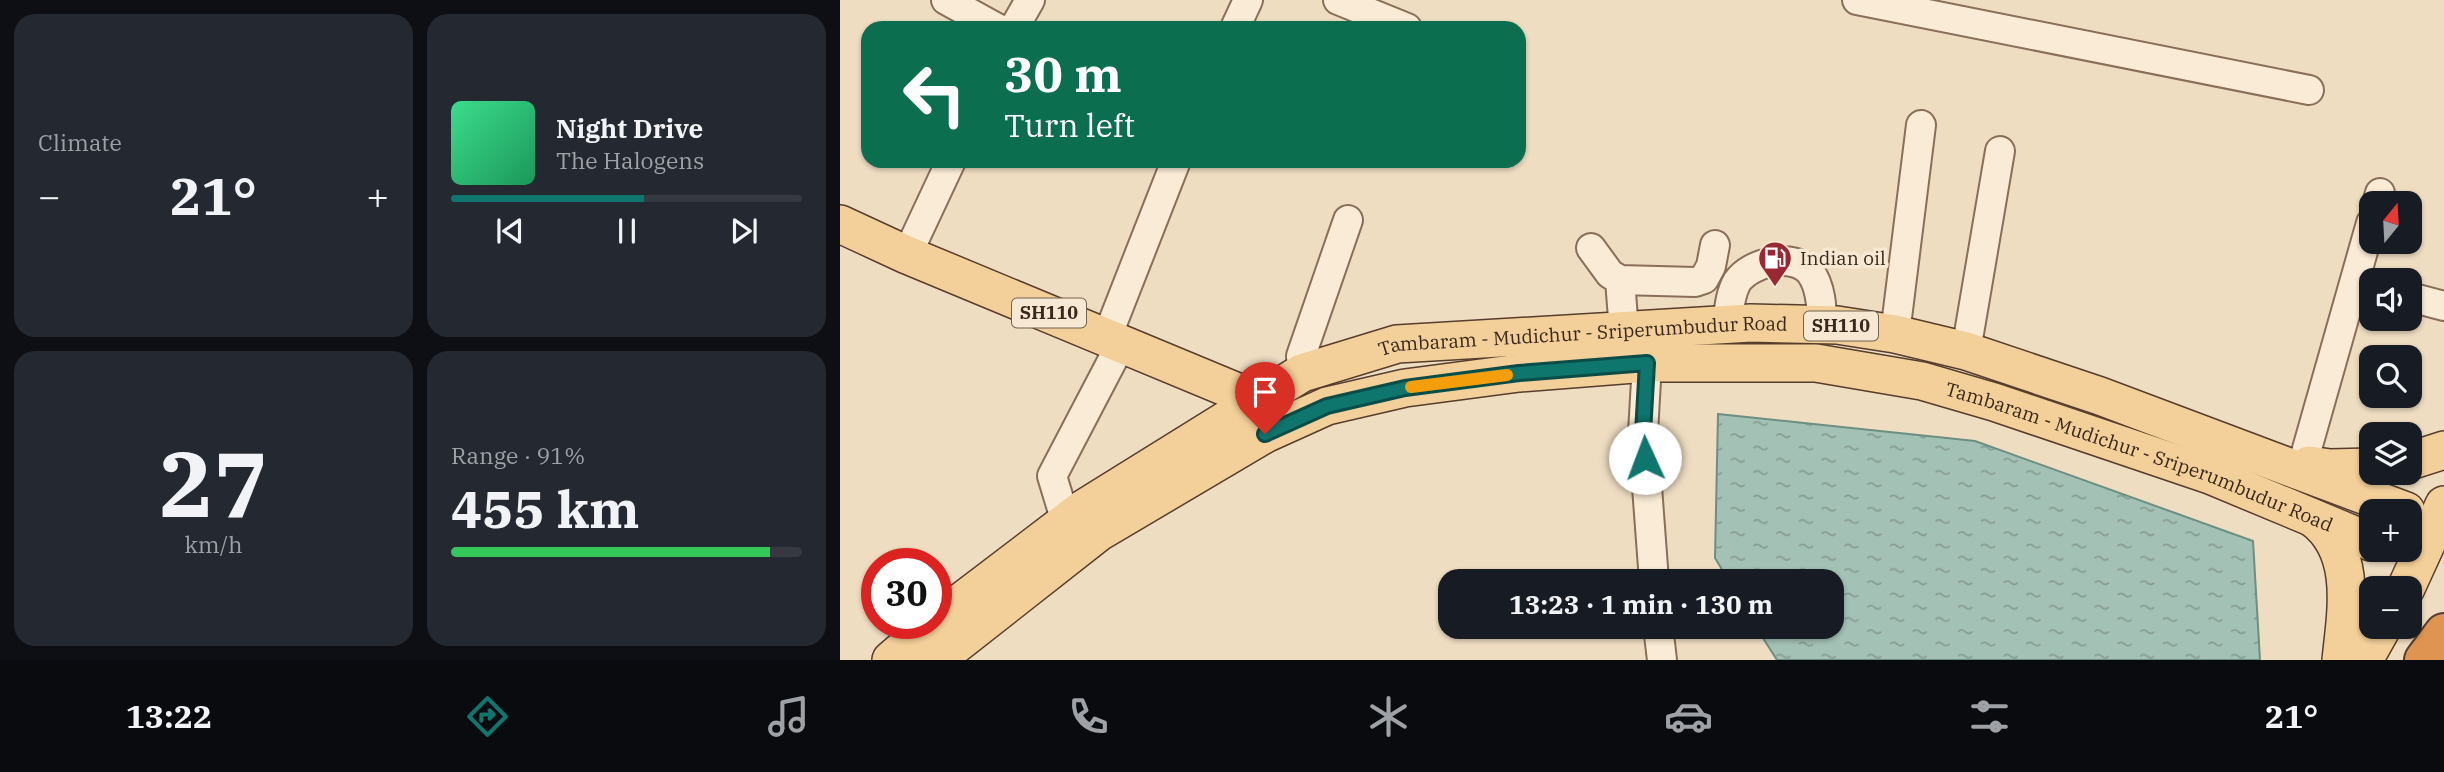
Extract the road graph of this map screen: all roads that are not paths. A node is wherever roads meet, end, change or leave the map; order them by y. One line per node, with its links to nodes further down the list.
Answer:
1 (946, 0): 6 (street)
2 (1030, 0): 7 (street)
3 (1248, 0): 8 (street)
4 (1338, 0): 9 (street)
5 (1857, 0): 10 (street)
6 (984, 21)
7 (1018, 21)
8 (1238, 21)
9 (1390, 21)
10 (2309, 90)
11 (1921, 125): 28 (street)
12 (2000, 151): 30 (street)
13 (948, 168): 19 (street)
14 (1174, 168): 29 (street)
15 (1348, 220): 32 (street)
16 (840, 224): 19 (main road, SH110)
17 (1715, 245): 21 (street)
18 (1591, 248): 20 (street)
19 (907, 255): 29 (main road, SH110)
20 (1620, 280): 21 (street); 27 (street)
21 (1699, 281): 25 (street)
22 (2359, 296): 37 (street)
23 (2422, 300): 24 (street)
24 (2444, 306)
25 (1713, 325): 26 (main road, Tambaram - Mudichur - Sriperumbudur Road / SH110); 26 (street); 27 (main road, Tambaram - Mudichur - Sriperumbudur Road / SH110)
26 (1822, 325): 28 (main road, Tambaram - Mudichur - Sriperumbudur Road / SH110)
27 (1624, 331): 32 (main road, Tambaram - Mudichur - Sriperumbudur Road / SH110)
28 (1895, 334): 30 (main road, Tambaram - Mudichur - Sriperumbudur Road / SH110)
29 (1114, 340): 33 (main road, SH110); 41 (street)
30 (1966, 351): 34 (main road, Tambaram - Mudichur - Sriperumbudur Road / SH110)
31 (1647, 363): 33 (main road, Tambaram - Mudichur - Sriperumbudur Road / SH110); 39 (main road, Tambaram - Mudichur - Sriperumbudur Road / SH110); 44 (street)
32 (1302, 373): 33 (main road, Tambaram - Mudichur - Sriperumbudur Road / SH110)
33 (1262, 417): 41 (main road, Tambaram - Mudichur - Sriperumbudur Road / SH110); 48 (main road, Tambaram - Mudichur - Sriperumbudur Road / SH110)
34 (2234, 446): 37 (main road); 40 (main road, Tambaram - Mudichur - Sriperumbudur Road / SH110)
35 (2444, 450): 36 (main road)
36 (2422, 457)
37 (2303, 463): 38 (main road)
38 (2359, 467)
39 (2309, 515): 42 (main road, Tambaram - Mudichur - Sriperumbudur Road / SH110); 51 (main road)
40 (2428, 515): 43 (main road)
41 (1066, 522): 48 (main road, Tambaram - Mudichur - Sriperumbudur Road / SH110)
42 (2359, 537)
43 (2414, 567)
44 (1653, 569)
45 (2444, 633): 53 (highway)
46 (1660, 639): 50 (street)
47 (2376, 639): 52 (main road)
48 (935, 642): 49 (main road, Tambaram - Mudichur - Sriperumbudur Road / SH110)
49 (891, 660)
50 (1662, 660)
51 (2341, 660)
52 (2364, 660)
53 (2424, 660)

